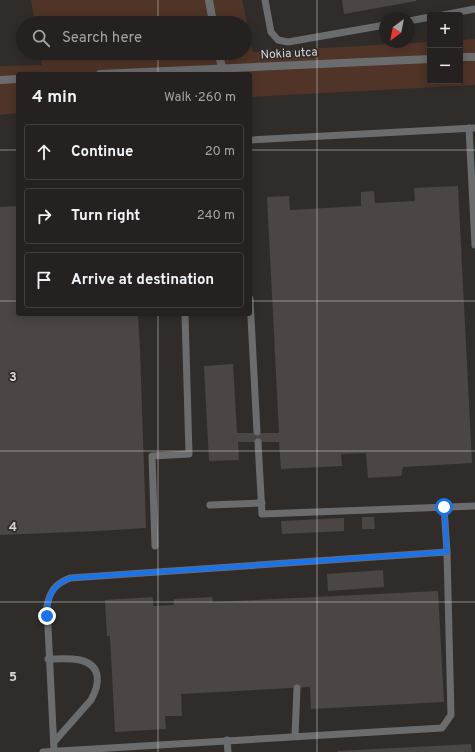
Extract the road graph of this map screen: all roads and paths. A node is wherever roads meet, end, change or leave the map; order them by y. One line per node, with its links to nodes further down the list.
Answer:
1 (209, 0): 5 (street)
2 (265, 0): 8 (lane)
3 (475, 9): 4 (lane)
4 (459, 12)
5 (212, 16)
6 (427, 18): 7 (lane)
7 (415, 20)
8 (379, 26)
9 (463, 57): 10 (street)
10 (475, 57)
11 (427, 59): 14 (street, Nokia utca)
12 (220, 60): 13 (street)
13 (222, 69): 14 (street, Nokia utca); 15 (street, Nokia utca)
14 (236, 71)
15 (149, 72)
16 (16, 79): 17 (street)
17 (0, 80)
18 (472, 128): 19 (lane); 20 (lane)
19 (252, 140)
20 (475, 245)
21 (185, 316): 29 (lane)
22 (251, 316): 23 (lane)
23 (258, 432)
24 (258, 442): 25 (lane)
25 (262, 503): 26 (lane); 28 (lane)
26 (210, 505)
27 (475, 506): 28 (lane)
28 (444, 507): 30 (lane)
29 (155, 546)
30 (447, 552): 31 (lane); 33 (lane)
31 (48, 659): 35 (lane); 35 (lane)
32 (297, 688): 33 (lane)
33 (295, 736): 34 (lane)
34 (227, 740): 36 (lane); 38 (lane)
35 (54, 742): 36 (lane)
36 (54, 751): 37 (lane)
37 (43, 752)
38 (228, 752)

